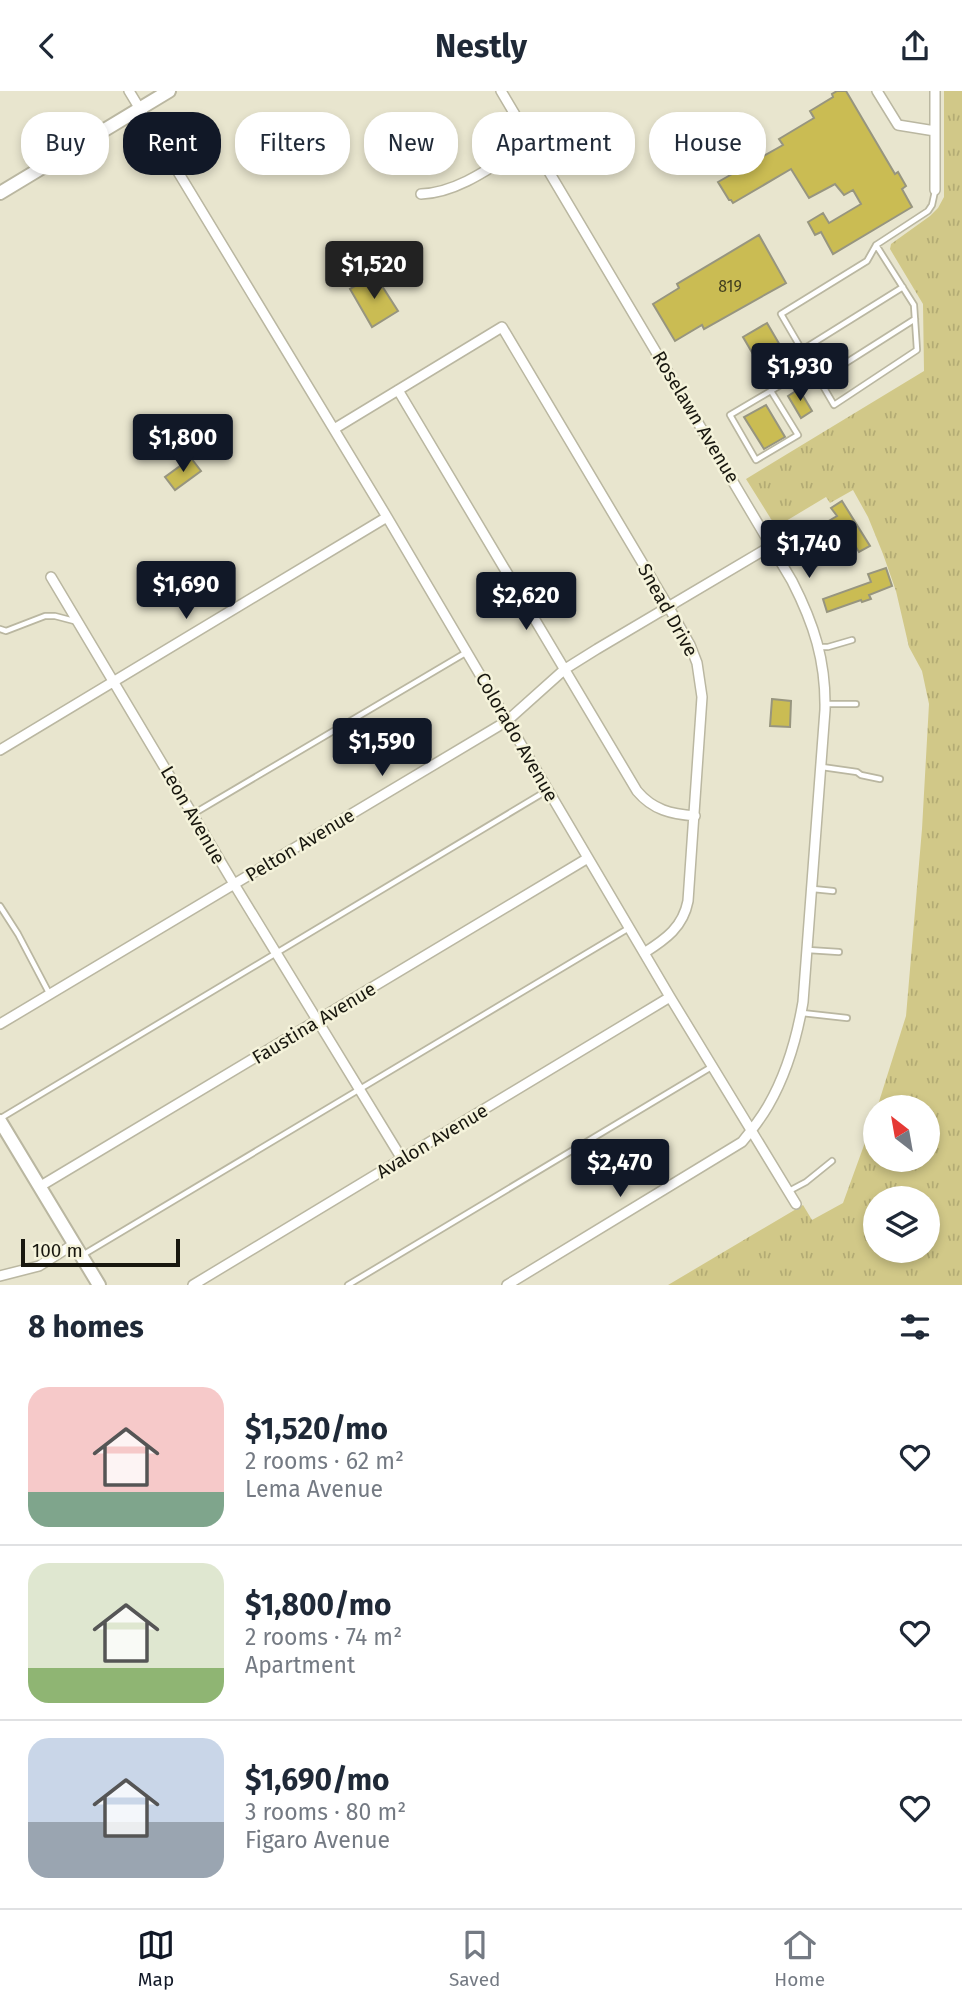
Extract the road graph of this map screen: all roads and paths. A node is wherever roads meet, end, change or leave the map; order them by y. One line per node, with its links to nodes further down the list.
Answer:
1 (130, 91): 6 (street, Colorado Avenue)
2 (169, 91): 6 (street)
3 (501, 91): 7 (street, Roselawn Avenue)
4 (877, 91): 8 (street)
5 (935, 91): 8 (street)
6 (140, 109): 12 (street); 22 (street, Colorado Avenue)
7 (513, 112)
8 (935, 131): 11 (street)
9 (477, 175): 13 (street)
10 (551, 175): 24 (street, Roselawn Avenue)
11 (935, 190): 14 (lane)
12 (0, 193)
13 (421, 194)
14 (876, 245): 15 (lane); 17 (lane)
15 (903, 286): 16 (lane); 17 (lane)
16 (915, 319): 19 (lane); 19 (lane)
17 (802, 350): 18 (lane)
18 (811, 367): 19 (lane); 21 (lane)
19 (819, 380)
20 (398, 390): 22 (street); 26 (street, Snead Drive); 32 (street)
21 (771, 391): 21 (lane)
22 (334, 429): 23 (street, Colorado Avenue)
23 (387, 517): 31 (street, Colorado Avenue); 33 (street)
24 (771, 546): 26 (street, Pelton Avenue); 30 (street, Roselawn Avenue)
25 (51, 577): 27 (street, Leon Avenue)
26 (668, 606): 32 (street, Pelton Avenue); 42 (street, Snead Drive)
27 (78, 623): 28 (lane); 33 (street, Leon Avenue)
28 (0, 629)
29 (852, 640): 30 (lane)
30 (819, 647): 34 (street, Roselawn Avenue)
31 (468, 652): 36 (street, Colorado Avenue); 41 (lane)
32 (565, 669): 36 (street, Pelton Avenue); 42 (street)
33 (114, 682): 37 (street); 41 (street, Leon Avenue)
34 (825, 704): 35 (lane); 38 (street, Roselawn Avenue)
35 (856, 704)
36 (507, 721): 40 (street, Colorado Avenue); 44 (street, Pelton Avenue)
37 (0, 750)
38 (821, 767): 39 (lane); 45 (street, Roselawn Avenue)
39 (880, 779)
40 (548, 790): 43 (street, Colorado Avenue); 50 (lane)
41 (193, 814): 44 (street, Leon Avenue)
42 (695, 816): 52 (street, Snead Drive)
43 (588, 858): 48 (street, Colorado Avenue); 57 (street, Faustina Avenue)
44 (234, 884): 50 (street, Leon Avenue); 53 (street, Pelton Avenue)
45 (812, 889): 46 (lane); 49 (street, Roselawn Avenue)
46 (833, 891)
47 (0, 906): 53 (lane)
48 (629, 928): 52 (street, Colorado Avenue); 60 (lane)
49 (807, 950): 51 (lane); 55 (street, Roselawn Avenue)
50 (276, 952): 57 (street, Leon Avenue); 61 (lane)
51 (839, 952)
52 (644, 953): 54 (street, Colorado Avenue)
53 (50, 994): 58 (street, Pelton Avenue)
54 (670, 997): 59 (street, Colorado Avenue); 63 (street, Avalon Avenue)
55 (801, 1012): 56 (lane); 62 (street, Roselawn Avenue)
56 (847, 1018)
57 (317, 1020): 60 (street, Leon Avenue); 65 (street, Faustina Avenue)
58 (0, 1024)
59 (713, 1066): 62 (street, Colorado Avenue); 73 (lane)
60 (359, 1089): 63 (street, Leon Avenue); 69 (lane)
61 (0, 1120): 65 (street)
62 (751, 1131): 66 (street, Colorado Avenue); 74 (street, Roselawn Avenue)
63 (402, 1159): 72 (street, Avalon Avenue)
64 (832, 1161): 66 (lane)
65 (39, 1187): 68 (street)
66 (789, 1192): 67 (street, Colorado Avenue)
67 (796, 1204)
68 (74, 1244): 69 (street); 70 (street)
69 (81, 1256): 71 (street)
70 (0, 1276)
71 (99, 1285)
72 (194, 1285)
73 (348, 1285)
74 (506, 1285)

